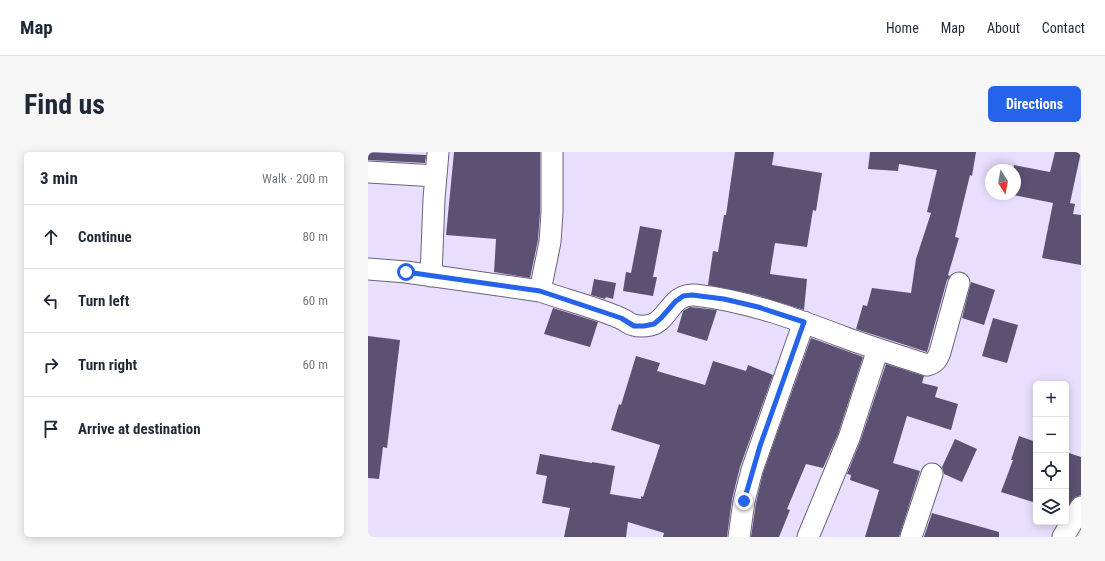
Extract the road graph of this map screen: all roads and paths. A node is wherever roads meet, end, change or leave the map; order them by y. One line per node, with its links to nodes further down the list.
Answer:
1 (438, 152): 4 (street)
2 (552, 152): 8 (street)
3 (368, 172): 4 (street)
4 (436, 176): 6 (street)
5 (368, 269): 6 (street)
6 (431, 276): 8 (street)
7 (959, 283): 10 (street)
8 (540, 291): 9 (street)
9 (804, 322): 10 (street); 13 (street)
10 (878, 349): 14 (street)
11 (932, 474): 15 (street)
12 (1081, 509): 16 (street)
13 (739, 537)
14 (808, 537)
15 (911, 537)
16 (1063, 537)

